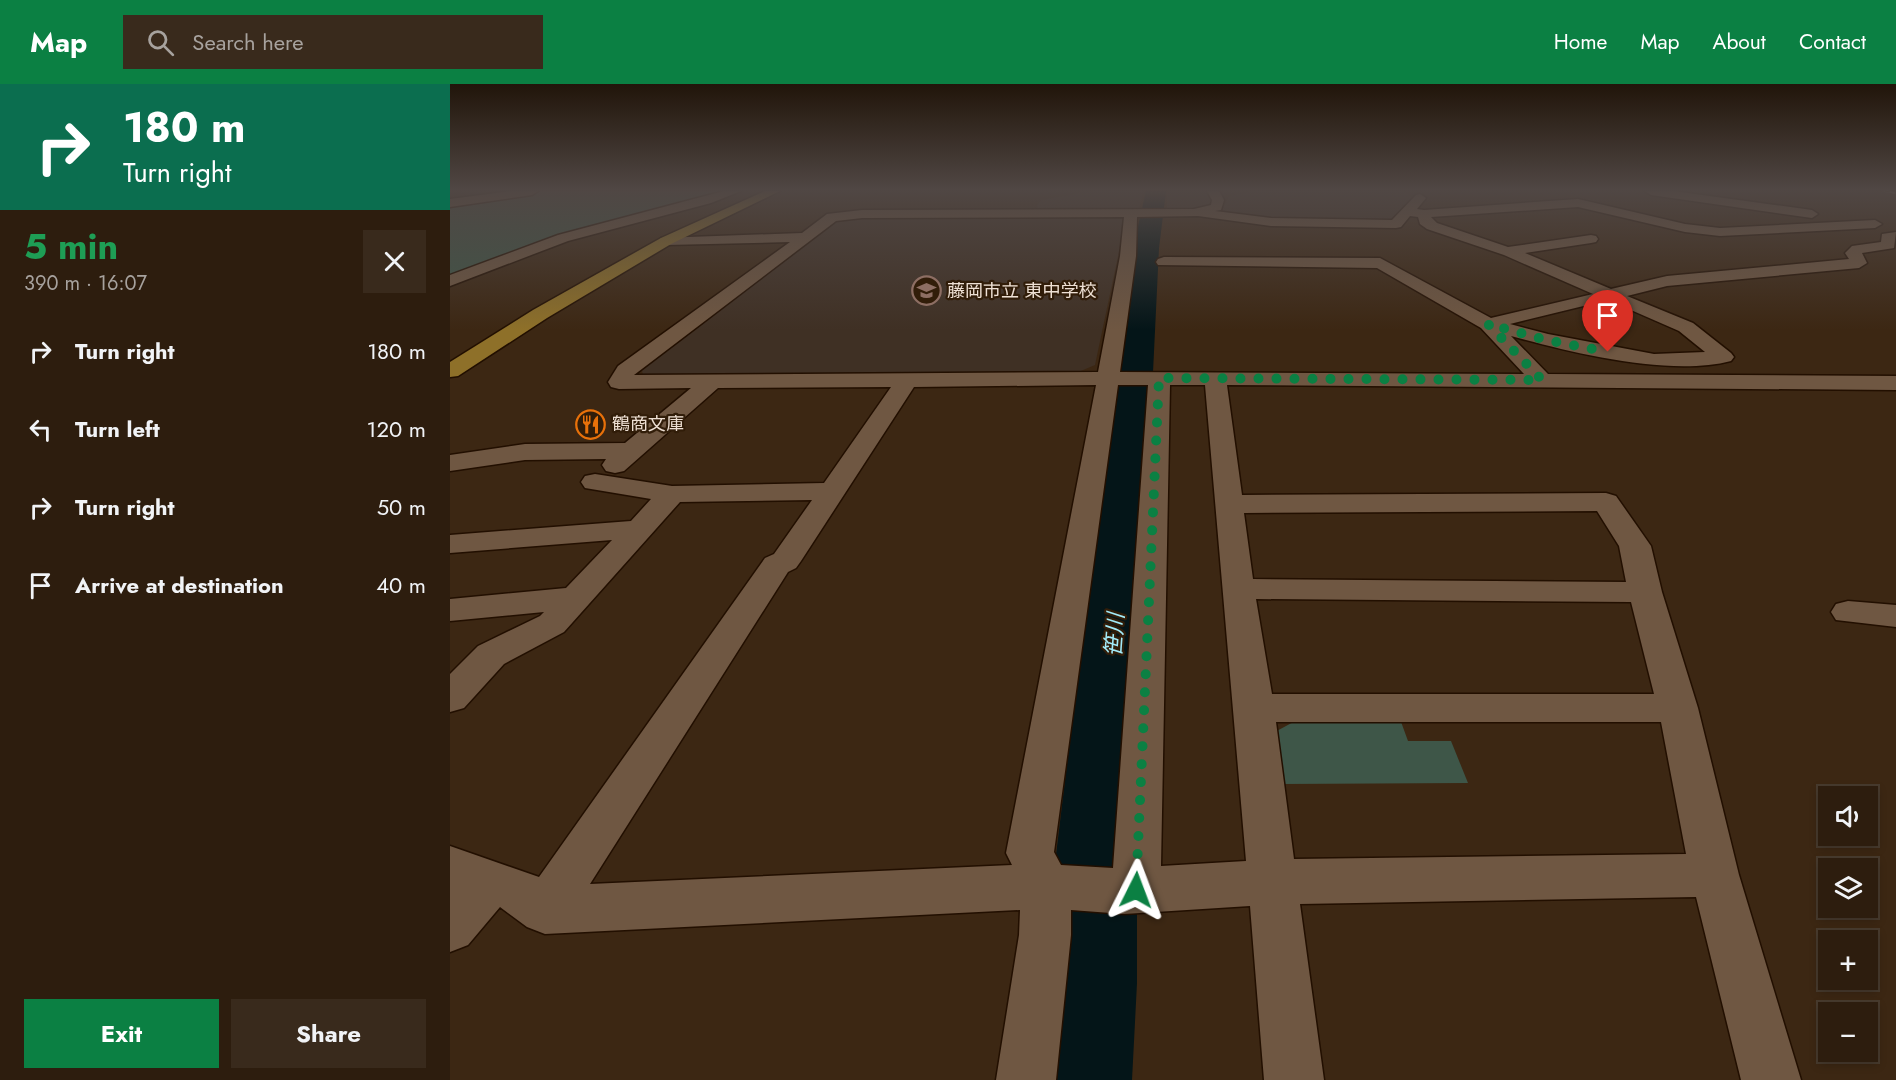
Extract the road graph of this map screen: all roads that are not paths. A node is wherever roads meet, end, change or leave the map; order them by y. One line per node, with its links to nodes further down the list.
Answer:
1 (565, 237): 15 (street)
2 (673, 237): 10 (main road)
3 (789, 237): 10 (street)
4 (806, 237): 25 (street)
5 (1133, 237): 21 (street)
6 (1388, 237): 11 (street)
7 (1466, 237): 12 (street)
8 (1887, 237): 16 (street)
9 (1591, 239): 12 (street)
10 (666, 241): 19 (main road)
11 (1382, 248): 13 (street); 18 (street)
12 (1509, 252): 14 (street)
13 (1164, 262)
14 (1536, 263): 16 (street); 17 (street)
15 (450, 281)
16 (1612, 295): 17 (street); 18 (street)
17 (1589, 299): 18 (street)
18 (1488, 324): 24 (street)
19 (450, 371)
20 (1215, 378): 22 (street); 24 (street); 31 (street)
21 (1116, 379): 22 (street); 23 (street); 46 (street)
22 (1155, 379): 47 (street)
23 (907, 380): 25 (street); 29 (street)
24 (1542, 380): 26 (street)
25 (713, 381): 27 (street)
26 (1896, 383)
27 (631, 451): 28 (street); 30 (street)
28 (450, 463)
29 (830, 492): 30 (street); 48 (street)
30 (672, 494): 32 (street)
31 (1230, 504): 34 (street); 35 (street)
32 (640, 529): 33 (street); 36 (street)
33 (450, 544)
34 (1238, 589): 35 (street); 41 (street)
35 (1645, 592): 42 (street)
36 (576, 598): 37 (street); 40 (street)
37 (450, 610)
38 (1848, 612): 39 (street)
39 (1896, 616)
40 (450, 699)
41 (1254, 708): 42 (street); 45 (street)
42 (1678, 708): 44 (street)
43 (471, 875): 48 (street); 49 (street)
44 (1715, 875): 45 (street); 52 (street)
45 (1273, 882): 47 (street); 51 (street)
46 (1058, 887): 47 (street); 48 (street); 50 (street)
47 (1130, 891)
48 (545, 910)
49 (450, 928)
50 (1026, 1080)
51 (1294, 1080)
52 (1770, 1080)

